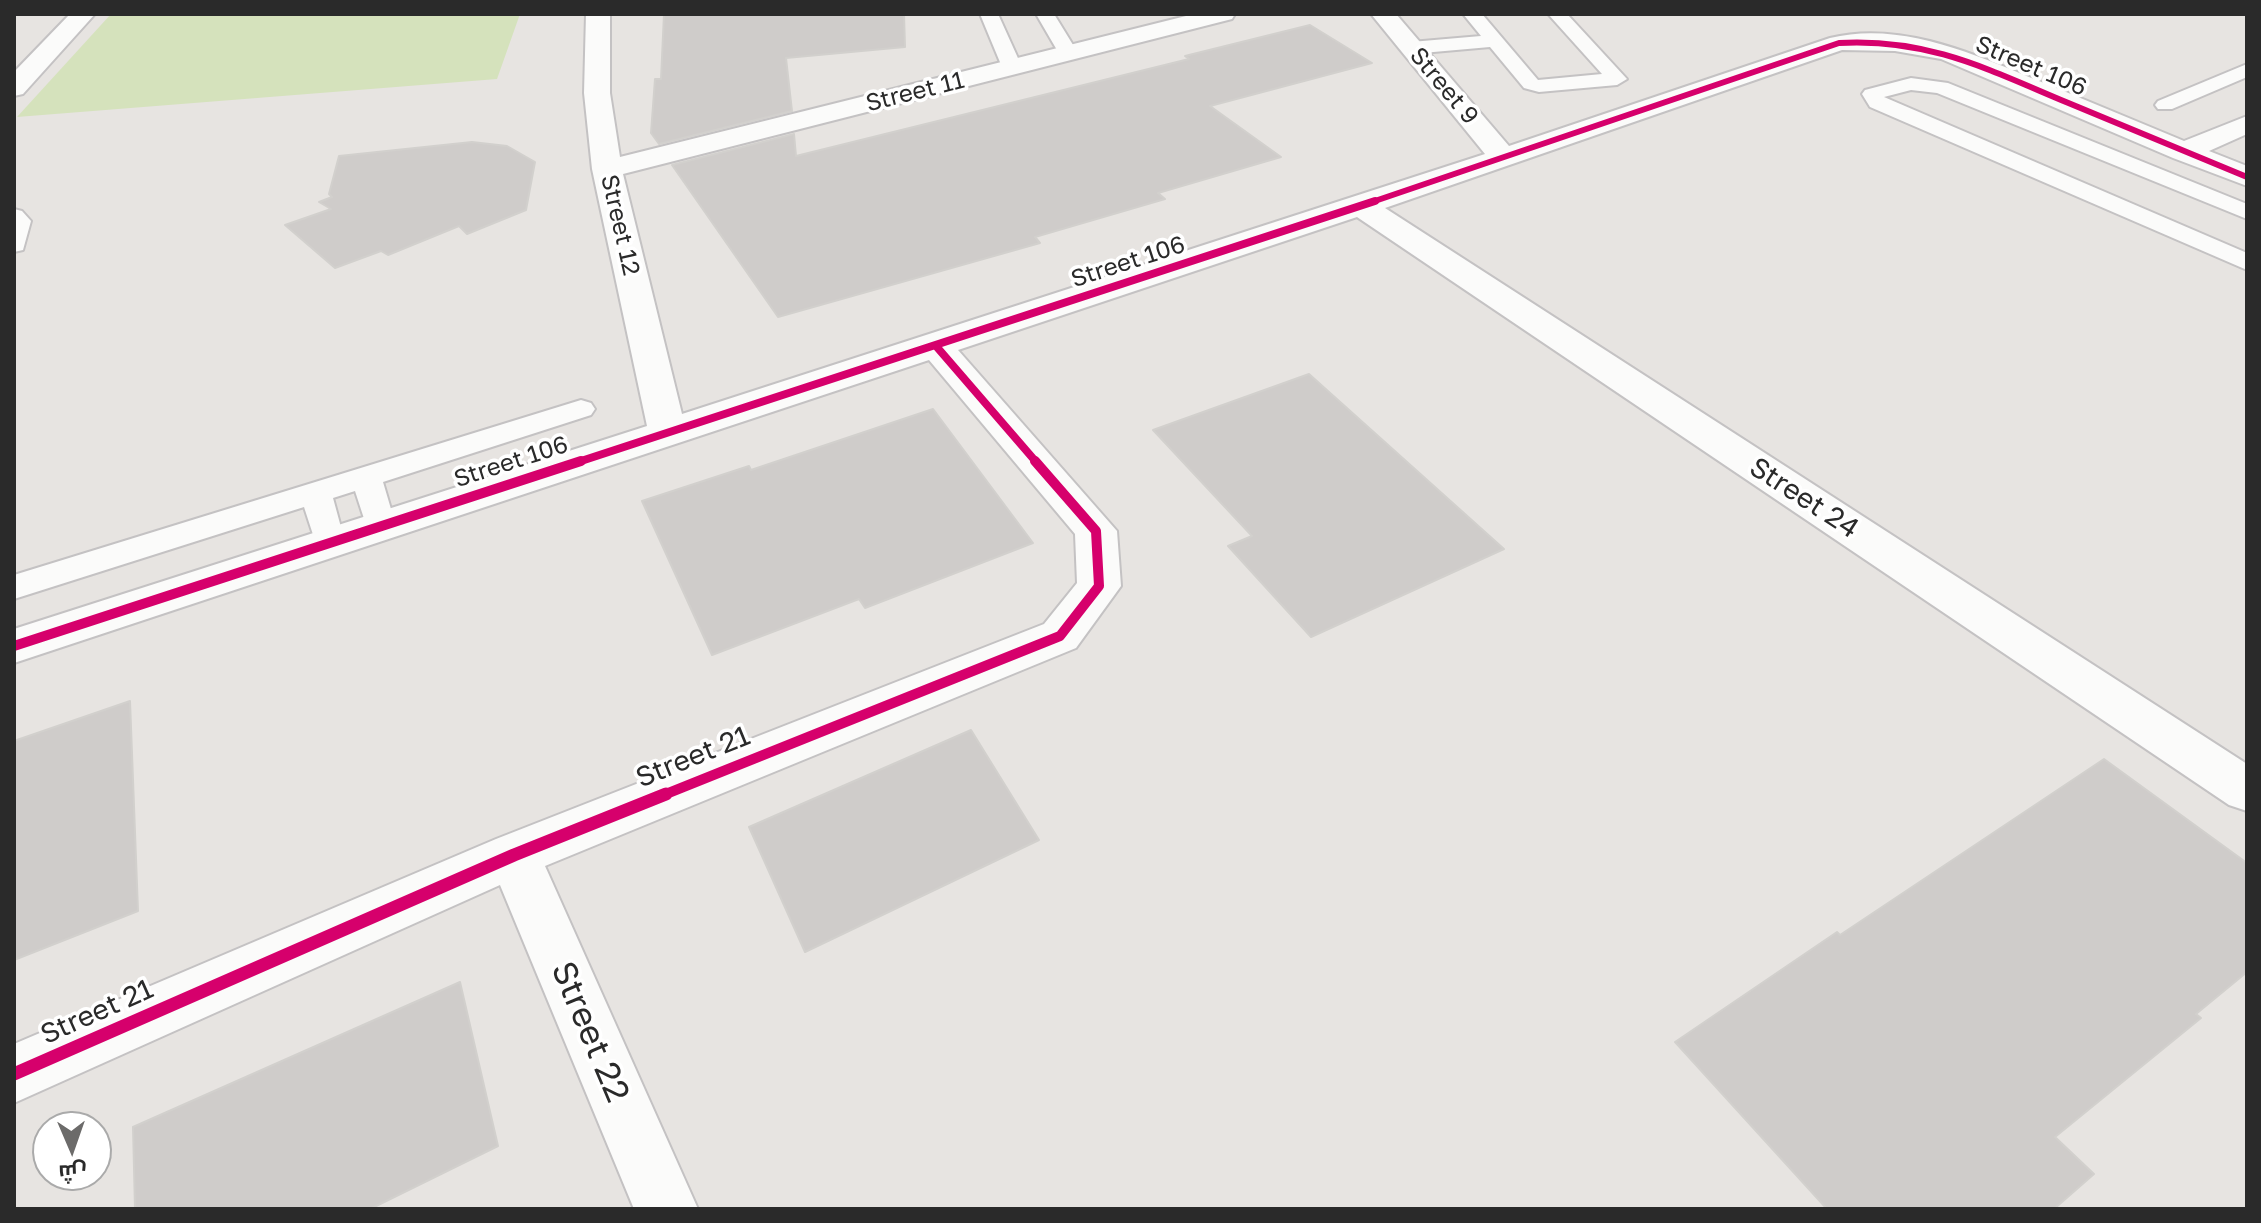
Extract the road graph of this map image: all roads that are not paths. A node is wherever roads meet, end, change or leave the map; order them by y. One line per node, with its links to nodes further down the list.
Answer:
1 (83, 14): 12 (street)
2 (598, 14): 22 (street, Street 12)
3 (989, 14): 15 (lane)
4 (1045, 14): 10 (lane)
5 (1223, 14): 10 (street, Street 11)
6 (1383, 14): 11 (street, Street 9)
7 (1472, 14): 9 (lane)
8 (1557, 14): 13 (lane)
9 (1495, 41): 11 (lane); 13 (lane)
10 (1068, 53): 15 (street, Street 11)
11 (1419, 57): 13 (lane); 21 (street, Street 9)
12 (42, 58): 14 (street); 17 (street)
13 (1509, 59)
14 (14, 60)
15 (1012, 67): 22 (street, Street 11)
16 (2247, 70): 18 (lane)
17 (14, 88)
18 (2165, 105)
19 (2247, 124): 20 (street)
20 (2183, 152): 21 (street, Street 106); 23 (street, Street 106)
21 (1504, 159): 24 (street, Street 106)
22 (607, 169): 31 (street, Street 12)
23 (2247, 177)
24 (1361, 206): 29 (street, Street 106); 38 (street, Street 24)
25 (2247, 212): 28 (lane)
26 (14, 216): 27 (lane)
27 (14, 245)
28 (2247, 262)
29 (936, 346): 31 (street, Street 106); 39 (street, Street 21)
30 (581, 409): 32 (lane)
31 (667, 432): 34 (street, Street 106)
32 (366, 476): 33 (lane); 34 (lane)
33 (316, 492): 35 (lane); 36 (lane)
34 (380, 526): 35 (street, Street 106)
35 (329, 542): 37 (street, Street 106)
36 (14, 587)
37 (14, 646)
38 (2247, 790)
39 (514, 855): 40 (street, Street 21); 41 (street, Street 22)
40 (14, 1074)
41 (666, 1209)

